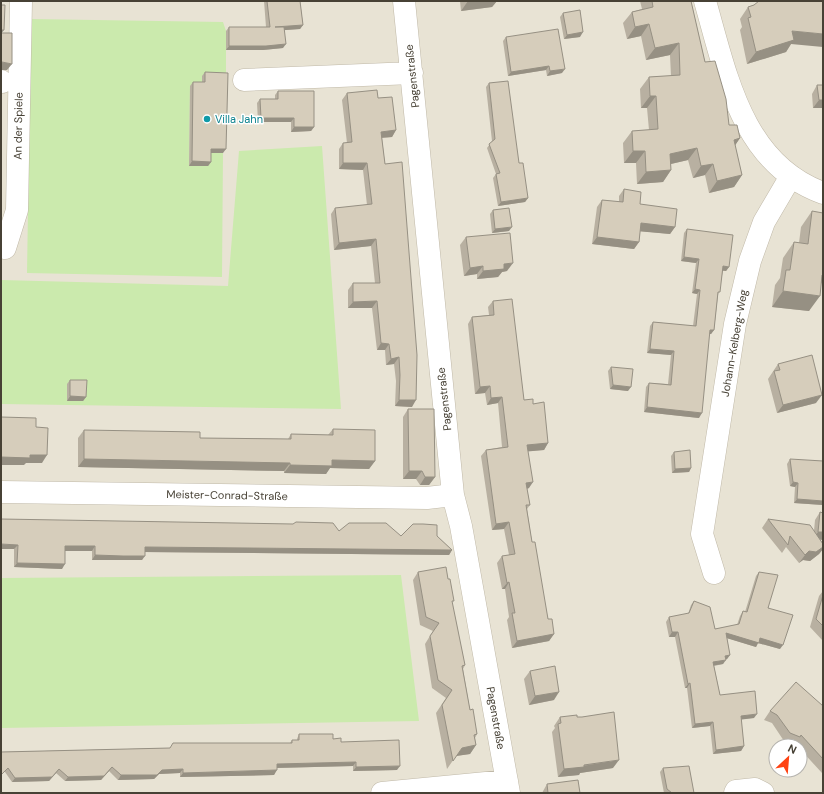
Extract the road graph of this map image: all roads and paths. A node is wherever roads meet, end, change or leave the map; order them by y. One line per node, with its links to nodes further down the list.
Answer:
1 (21, 1): 8 (street, An der Spiele)
2 (404, 1): 4 (street, Pagenstraße)
3 (705, 1): 6 (street)
4 (412, 73): 5 (street); 10 (street, Pagenstraße)
5 (244, 80)
6 (791, 176): 7 (street); 11 (street, Johann-Kelberg-Weg)
7 (823, 193)
8 (4, 248)
9 (1, 492): 10 (street, Meister-Conrad-Straße)
10 (454, 495): 12 (street, Pagenstraße)
11 (714, 573)
12 (508, 787): 13 (street)
13 (382, 793)
14 (735, 793): 15 (street)
15 (763, 793)

